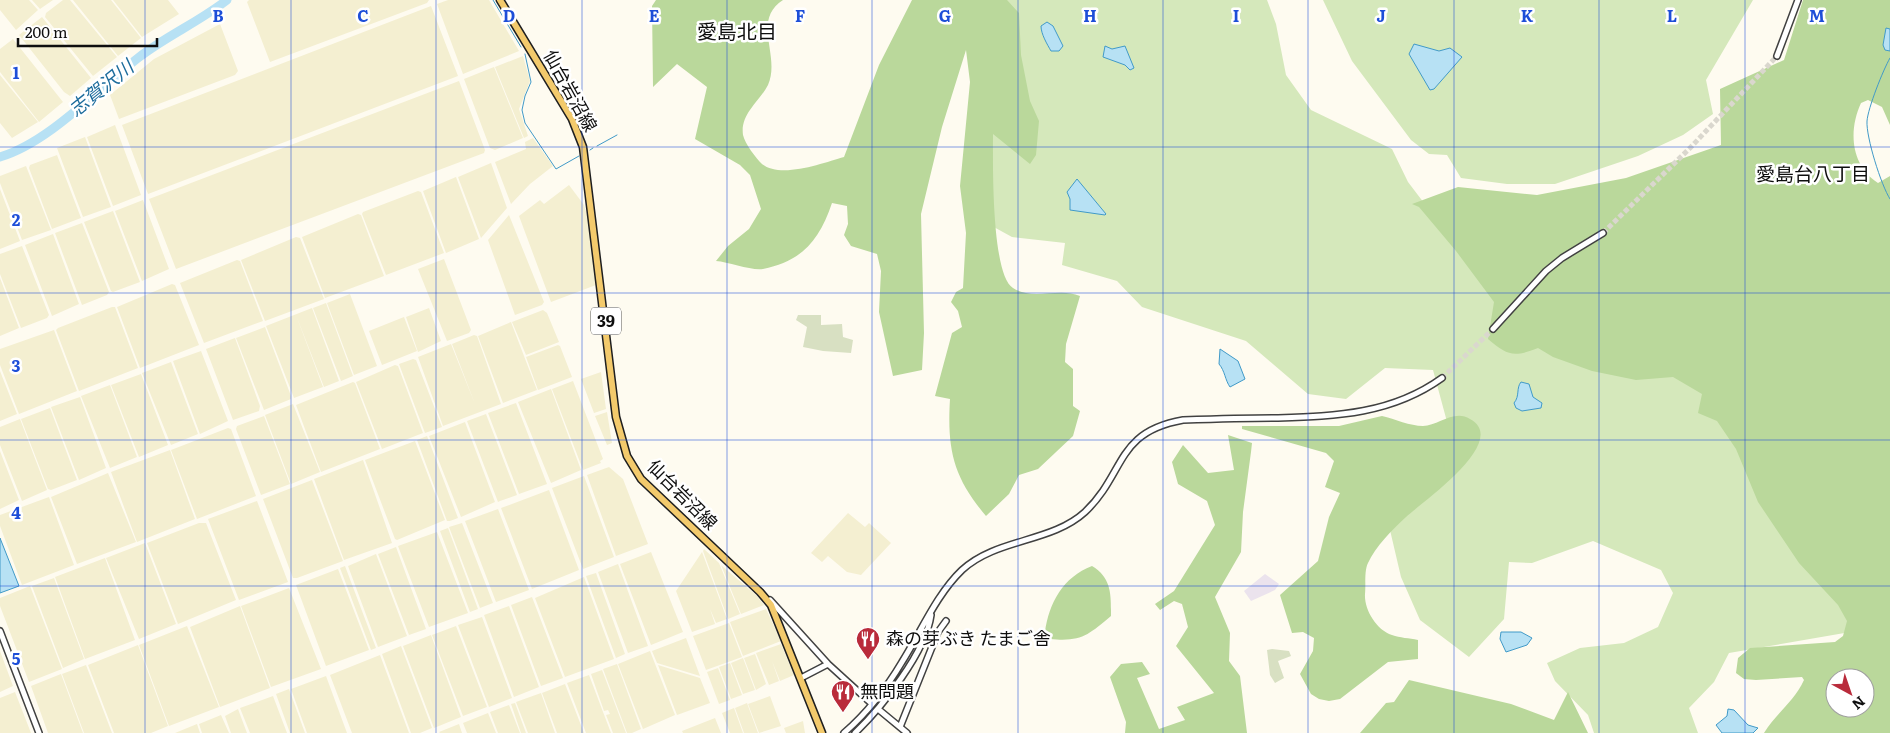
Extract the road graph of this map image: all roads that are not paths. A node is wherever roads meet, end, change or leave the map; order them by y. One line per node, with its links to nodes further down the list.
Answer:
1 (500, 0): 7 (main road, 仙台岩沼線 / 39)
2 (1798, 0): 3 (street)
3 (1777, 56)
4 (1603, 233): 5 (street)
5 (1493, 329)
6 (1442, 378): 8 (street)
7 (760, 592): 11 (street); 12 (main road, 仙台岩沼線 / 39)
8 (932, 612): 13 (street); 14 (street)
9 (946, 621): 15 (street)
10 (0, 630): 16 (street)
11 (828, 664): 12 (street); 13 (street)
12 (801, 678): 17 (main road, 仙台岩沼線 / 39)
13 (872, 704): 18 (street)
14 (878, 709): 15 (street); 19 (street)
15 (900, 727): 20 (street)
16 (39, 733)
17 (822, 733)
18 (844, 733)
19 (855, 733)
20 (907, 733)

